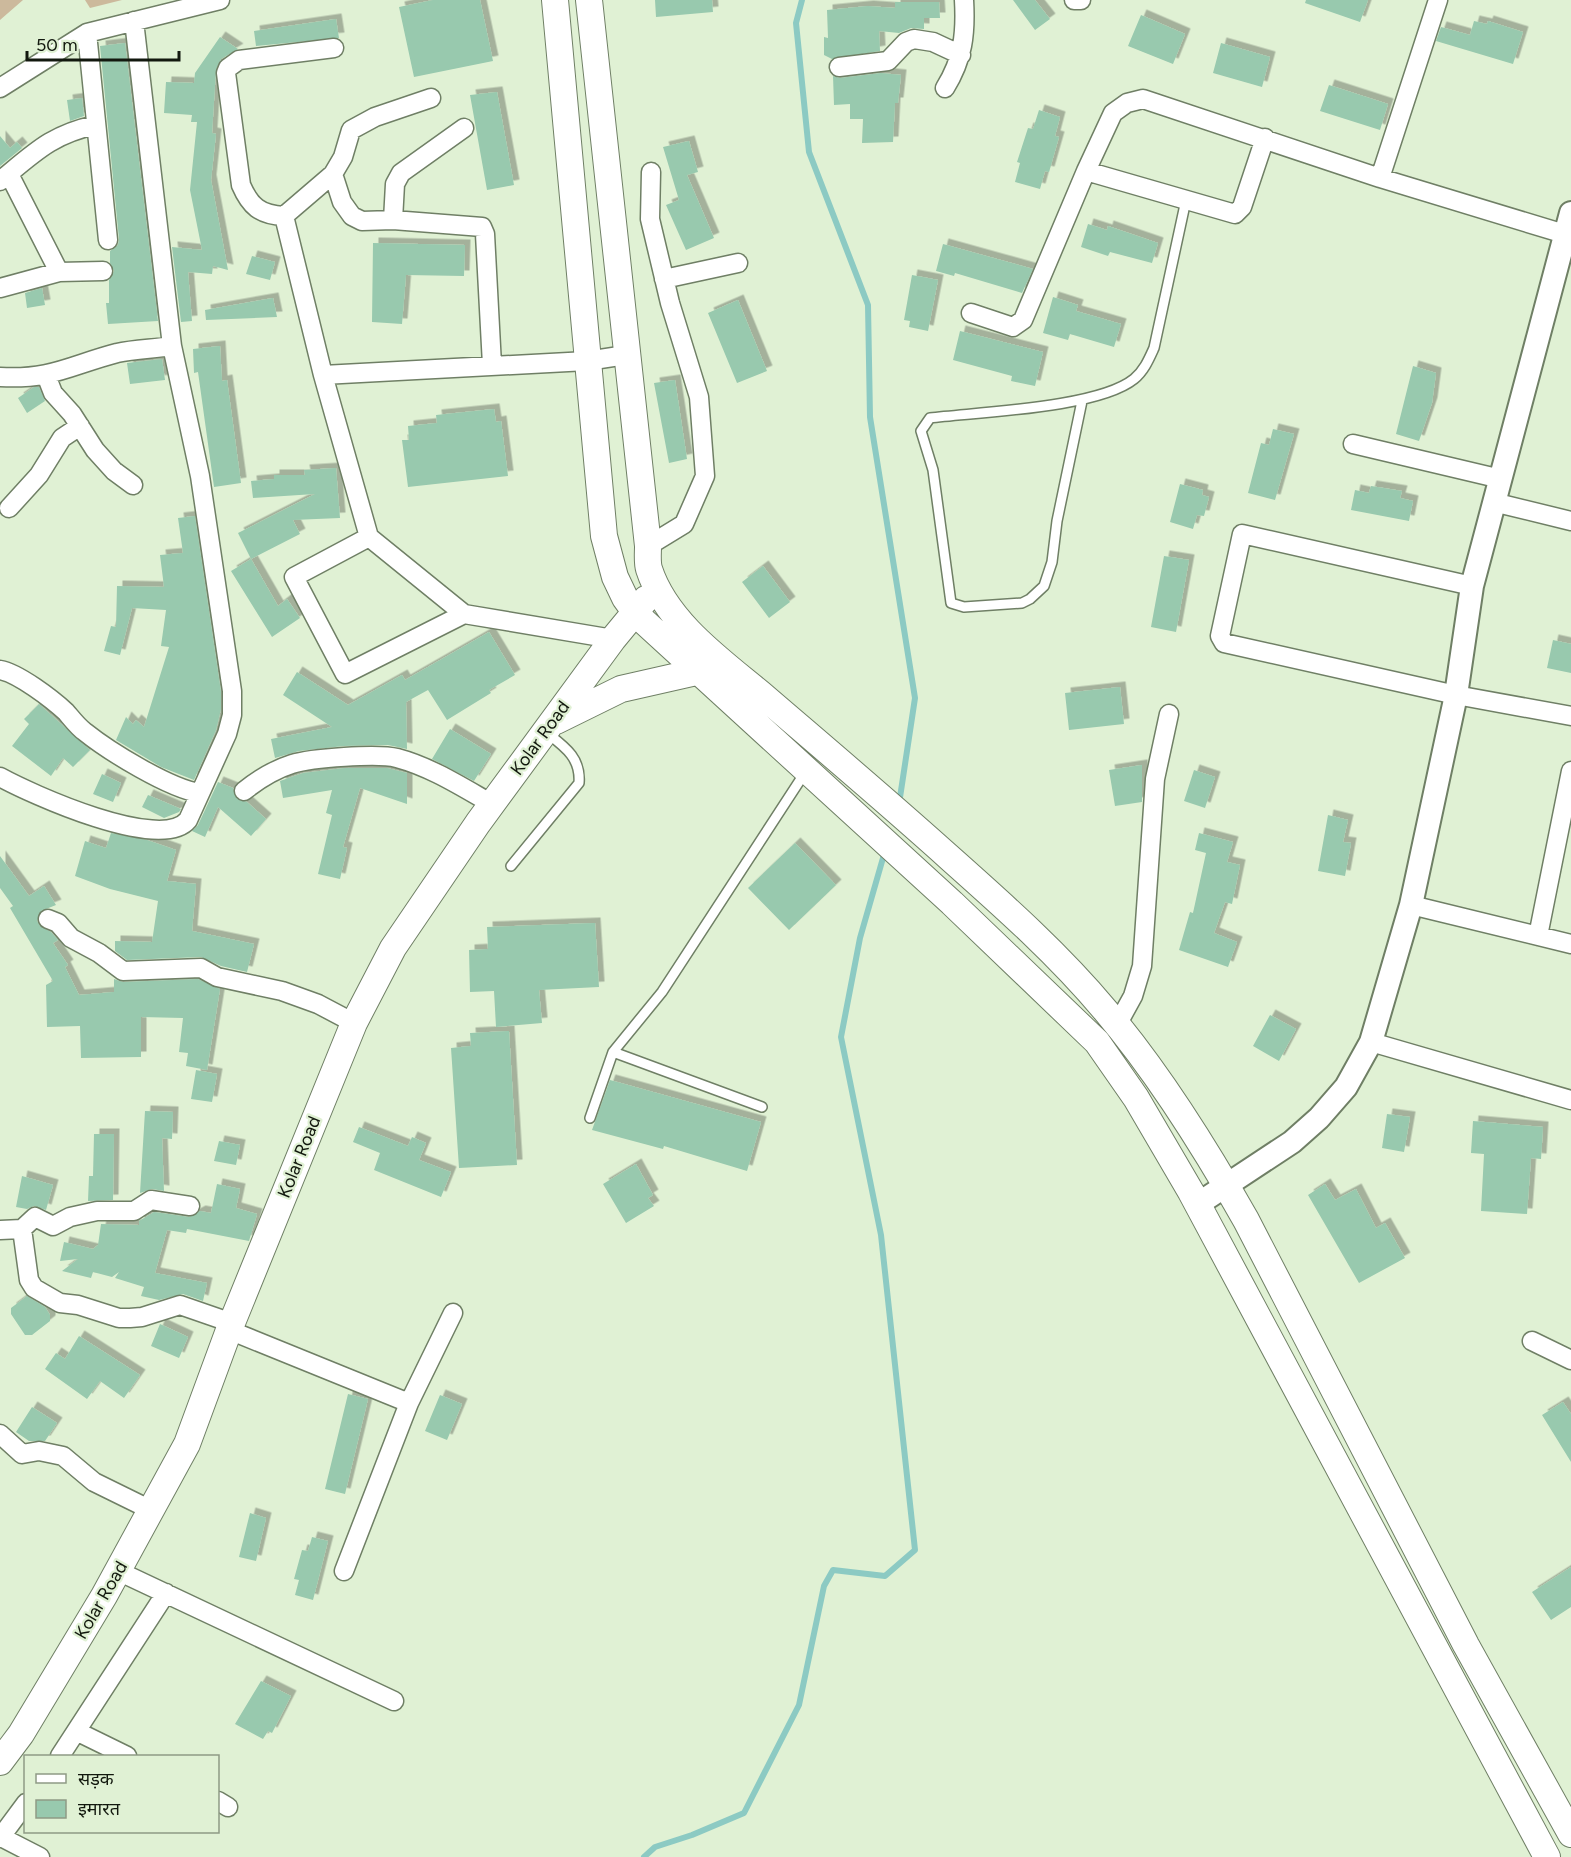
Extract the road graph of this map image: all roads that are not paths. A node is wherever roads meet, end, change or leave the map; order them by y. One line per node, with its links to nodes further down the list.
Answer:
1 (220, 0): 8 (street)
2 (555, 0): 37 (main road)
3 (589, 0): 36 (main road)
4 (964, 0): 11 (street)
5 (1074, 0): 6 (street)
6 (1081, 0)
7 (1438, 0): 23 (street)
8 (134, 21): 9 (street); 35 (street)
9 (87, 33): 13 (street); 16 (street)
10 (334, 48): 25 (street)
11 (961, 55): 12 (street); 14 (street)
12 (838, 67)
13 (0, 88)
14 (945, 88)
15 (430, 98): 21 (street)
16 (96, 125): 22 (street); 28 (street)
17 (464, 128): 26 (street)
18 (1265, 138): 19 (street); 23 (street); 24 (street)
19 (1086, 171): 24 (street); 34 (street)
20 (651, 172): 32 (street)
21 (333, 174): 25 (street); 26 (street)
22 (4, 177): 31 (street)
23 (1380, 178): 27 (street)
24 (1186, 200): 42 (lane)
25 (284, 216): 40 (street)
26 (393, 220): 38 (street)
27 (1569, 227): 45 (street)
28 (108, 240)
29 (738, 263): 32 (street)
30 (103, 271): 31 (street)
31 (59, 272): 33 (street)
32 (664, 279): 51 (street)
33 (0, 288)
34 (970, 313)
35 (172, 346): 39 (street); 67 (street)
36 (626, 355): 37 (street); 51 (main road)
37 (587, 360): 38 (street); 54 (main road)
38 (492, 365): 40 (street)
39 (46, 375): 41 (street); 43 (street)
40 (322, 375): 50 (street)
41 (0, 377)
42 (1082, 401): 42 (lane)
43 (80, 426): 46 (street); 48 (street)
44 (1353, 444): 45 (street)
45 (1501, 479): 47 (street)
46 (133, 486)
47 (1493, 502): 49 (street); 52 (street)
48 (9, 508)
49 (1571, 521)
50 (369, 537): 55 (street); 55 (street)
51 (648, 546): 53 (main road)
52 (1472, 586): 59 (street); 59 (street)
53 (657, 587): 54 (main road, Kolar Road); 75 (main road)
54 (634, 612): 56 (main road, Kolar Road); 58 (main road)
55 (464, 614): 56 (street)
56 (613, 639): 62 (main road, Kolar Road)
57 (0, 670): 67 (street)
58 (696, 672): 62 (main road); 63 (main road)
59 (1456, 695): 61 (street); 70 (street)
60 (1169, 714): 75 (street)
61 (1571, 716)
62 (548, 728): 68 (main road, Kolar Road); 69 (lane)
63 (807, 769): 77 (lane); 82 (main road)
64 (0, 777): 67 (street)
65 (1570, 780): 72 (street)
66 (244, 791): 68 (street)
67 (199, 792)
68 (492, 804): 74 (main road, Kolar Road)
69 (511, 866)
70 (1412, 905): 72 (street); 76 (street)
71 (48, 919): 74 (street)
72 (1538, 936): 73 (street)
73 (1571, 944)
74 (354, 1023): 87 (main road, Kolar Road)
75 (1117, 1025): 81 (main road)
76 (1371, 1042): 78 (street); 81 (street)
77 (613, 1052): 79 (lane); 80 (lane)
78 (1571, 1100)
79 (762, 1107)
80 (590, 1118)
81 (1227, 1186): 82 (street); 102 (main road)
82 (1198, 1204): 105 (main road)
83 (190, 1206): 84 (street)
84 (22, 1229): 85 (street); 87 (street)
85 (0, 1230)
86 (453, 1313): 90 (street)
87 (231, 1326): 90 (street); 92 (main road, Kolar Road)
88 (1532, 1341): 89 (street)
89 (1571, 1360)
90 (409, 1403): 94 (street)
91 (0, 1434): 92 (street)
92 (151, 1510): 93 (main road, Kolar Road)
93 (118, 1571): 95 (street); 100 (main road, Kolar Road)
94 (344, 1571)
95 (166, 1593): 96 (street); 97 (street)
96 (394, 1701)
97 (78, 1732): 98 (street); 99 (street)
98 (61, 1755)
99 (125, 1755)
100 (0, 1762)
101 (24, 1806): 103 (street)
102 (1571, 1834)
103 (0, 1838): 104 (street)
104 (40, 1857)
105 (1547, 1857)

